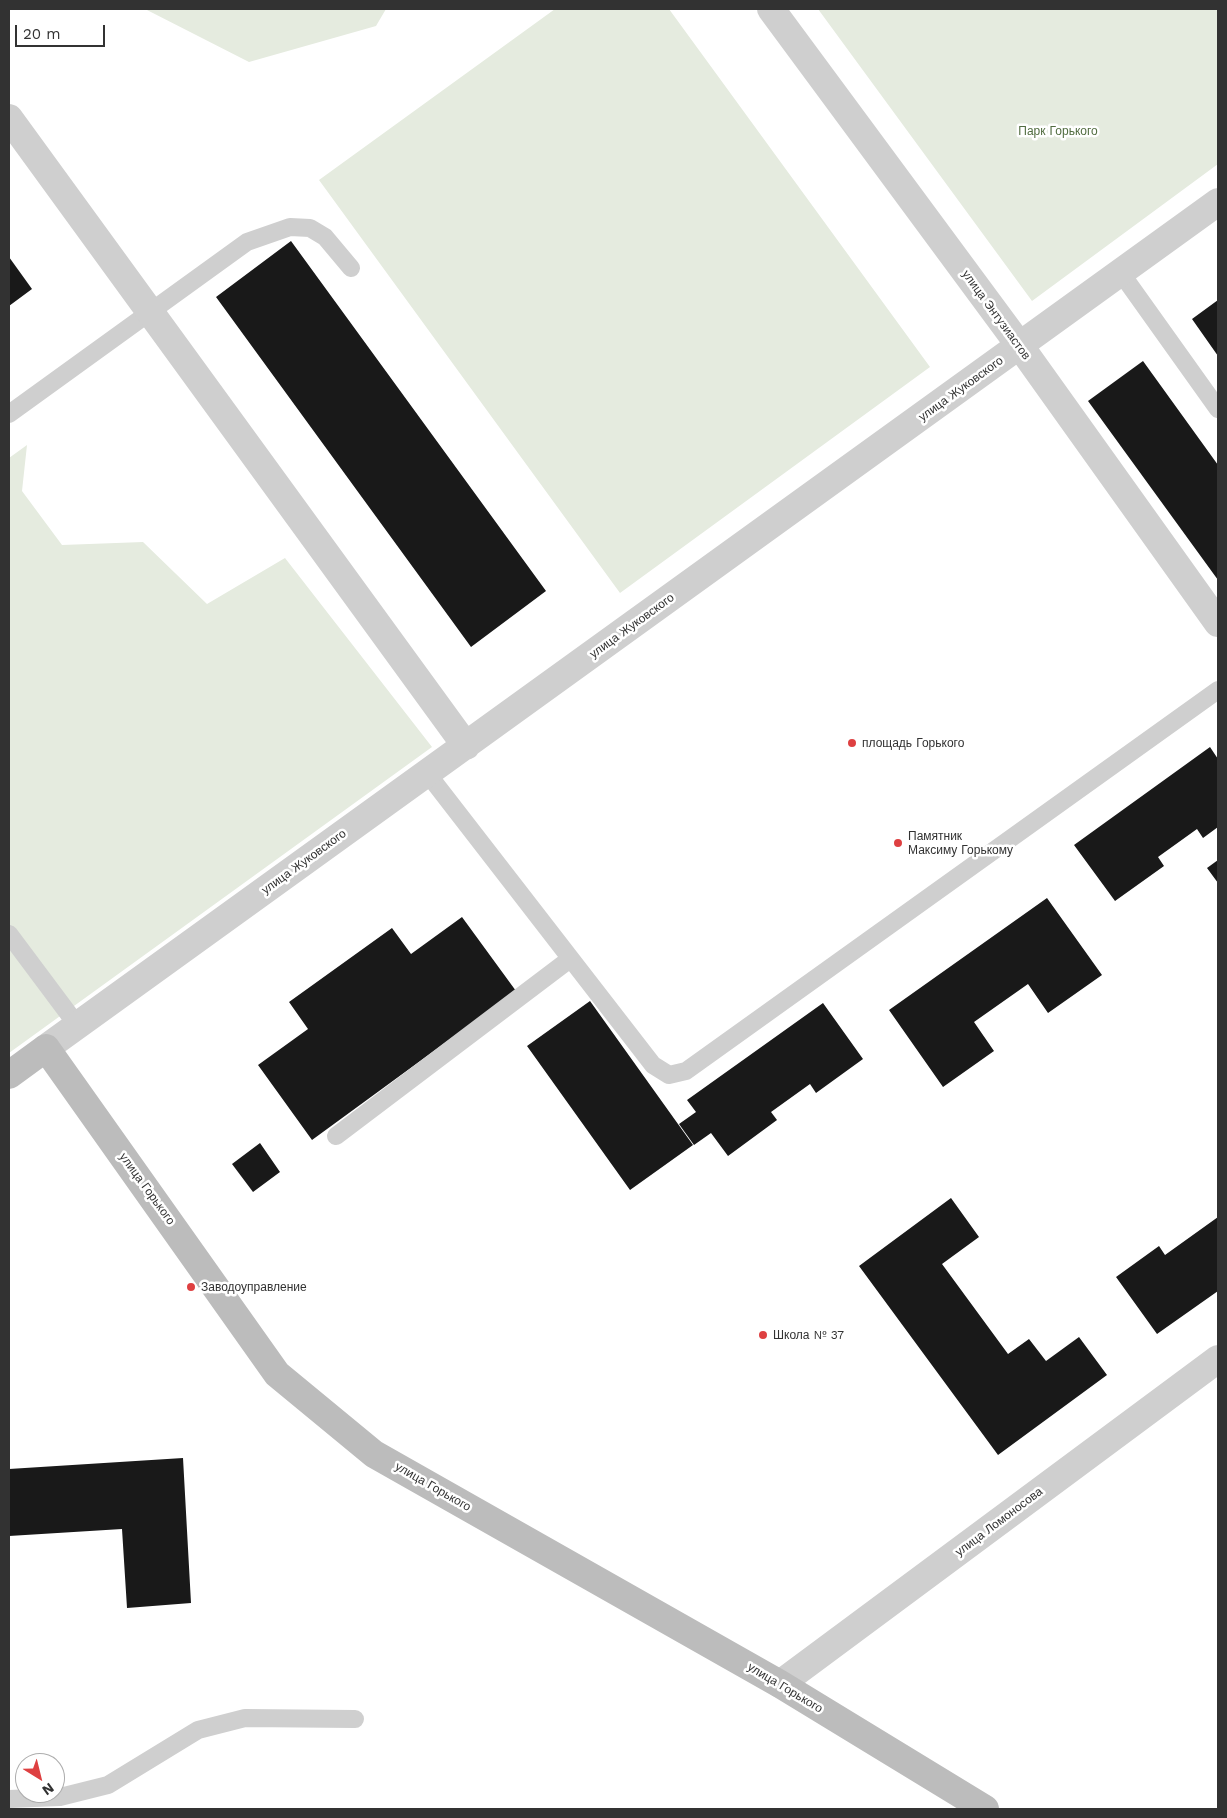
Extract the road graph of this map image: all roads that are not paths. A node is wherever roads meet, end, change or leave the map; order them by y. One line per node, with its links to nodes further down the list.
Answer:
1 (771, 9): 7 (street, улица Энтузиастов)
2 (9, 118): 6 (street)
3 (1218, 202): 5 (street, улица Жуковского)
4 (351, 268): 6 (lane)
5 (1121, 273): 7 (street, улица Жуковского); 8 (lane)
6 (149, 313): 9 (lane); 12 (street)
7 (1020, 346): 10 (street, улица Энтузиастов); 12 (street, улица Жуковского)
8 (1215, 398)
9 (10, 412)
10 (1218, 623)
11 (1218, 690): 15 (lane)
12 (466, 746): 13 (street, улица Жуковского)
13 (427, 773): 15 (lane); 16 (street, улица Жуковского)
14 (9, 934): 16 (lane)
15 (570, 959): 19 (lane)
16 (77, 1025): 17 (street, улица Жуковского)
17 (46, 1048): 18 (main road); 21 (main road, улица Горького)
18 (9, 1075)
19 (336, 1136)
20 (1218, 1359): 21 (street, улица Ломоносова)
21 (780, 1684): 24 (main road, улица Горького)
22 (355, 1719): 23 (lane)
23 (9, 1799)
24 (985, 1809)

